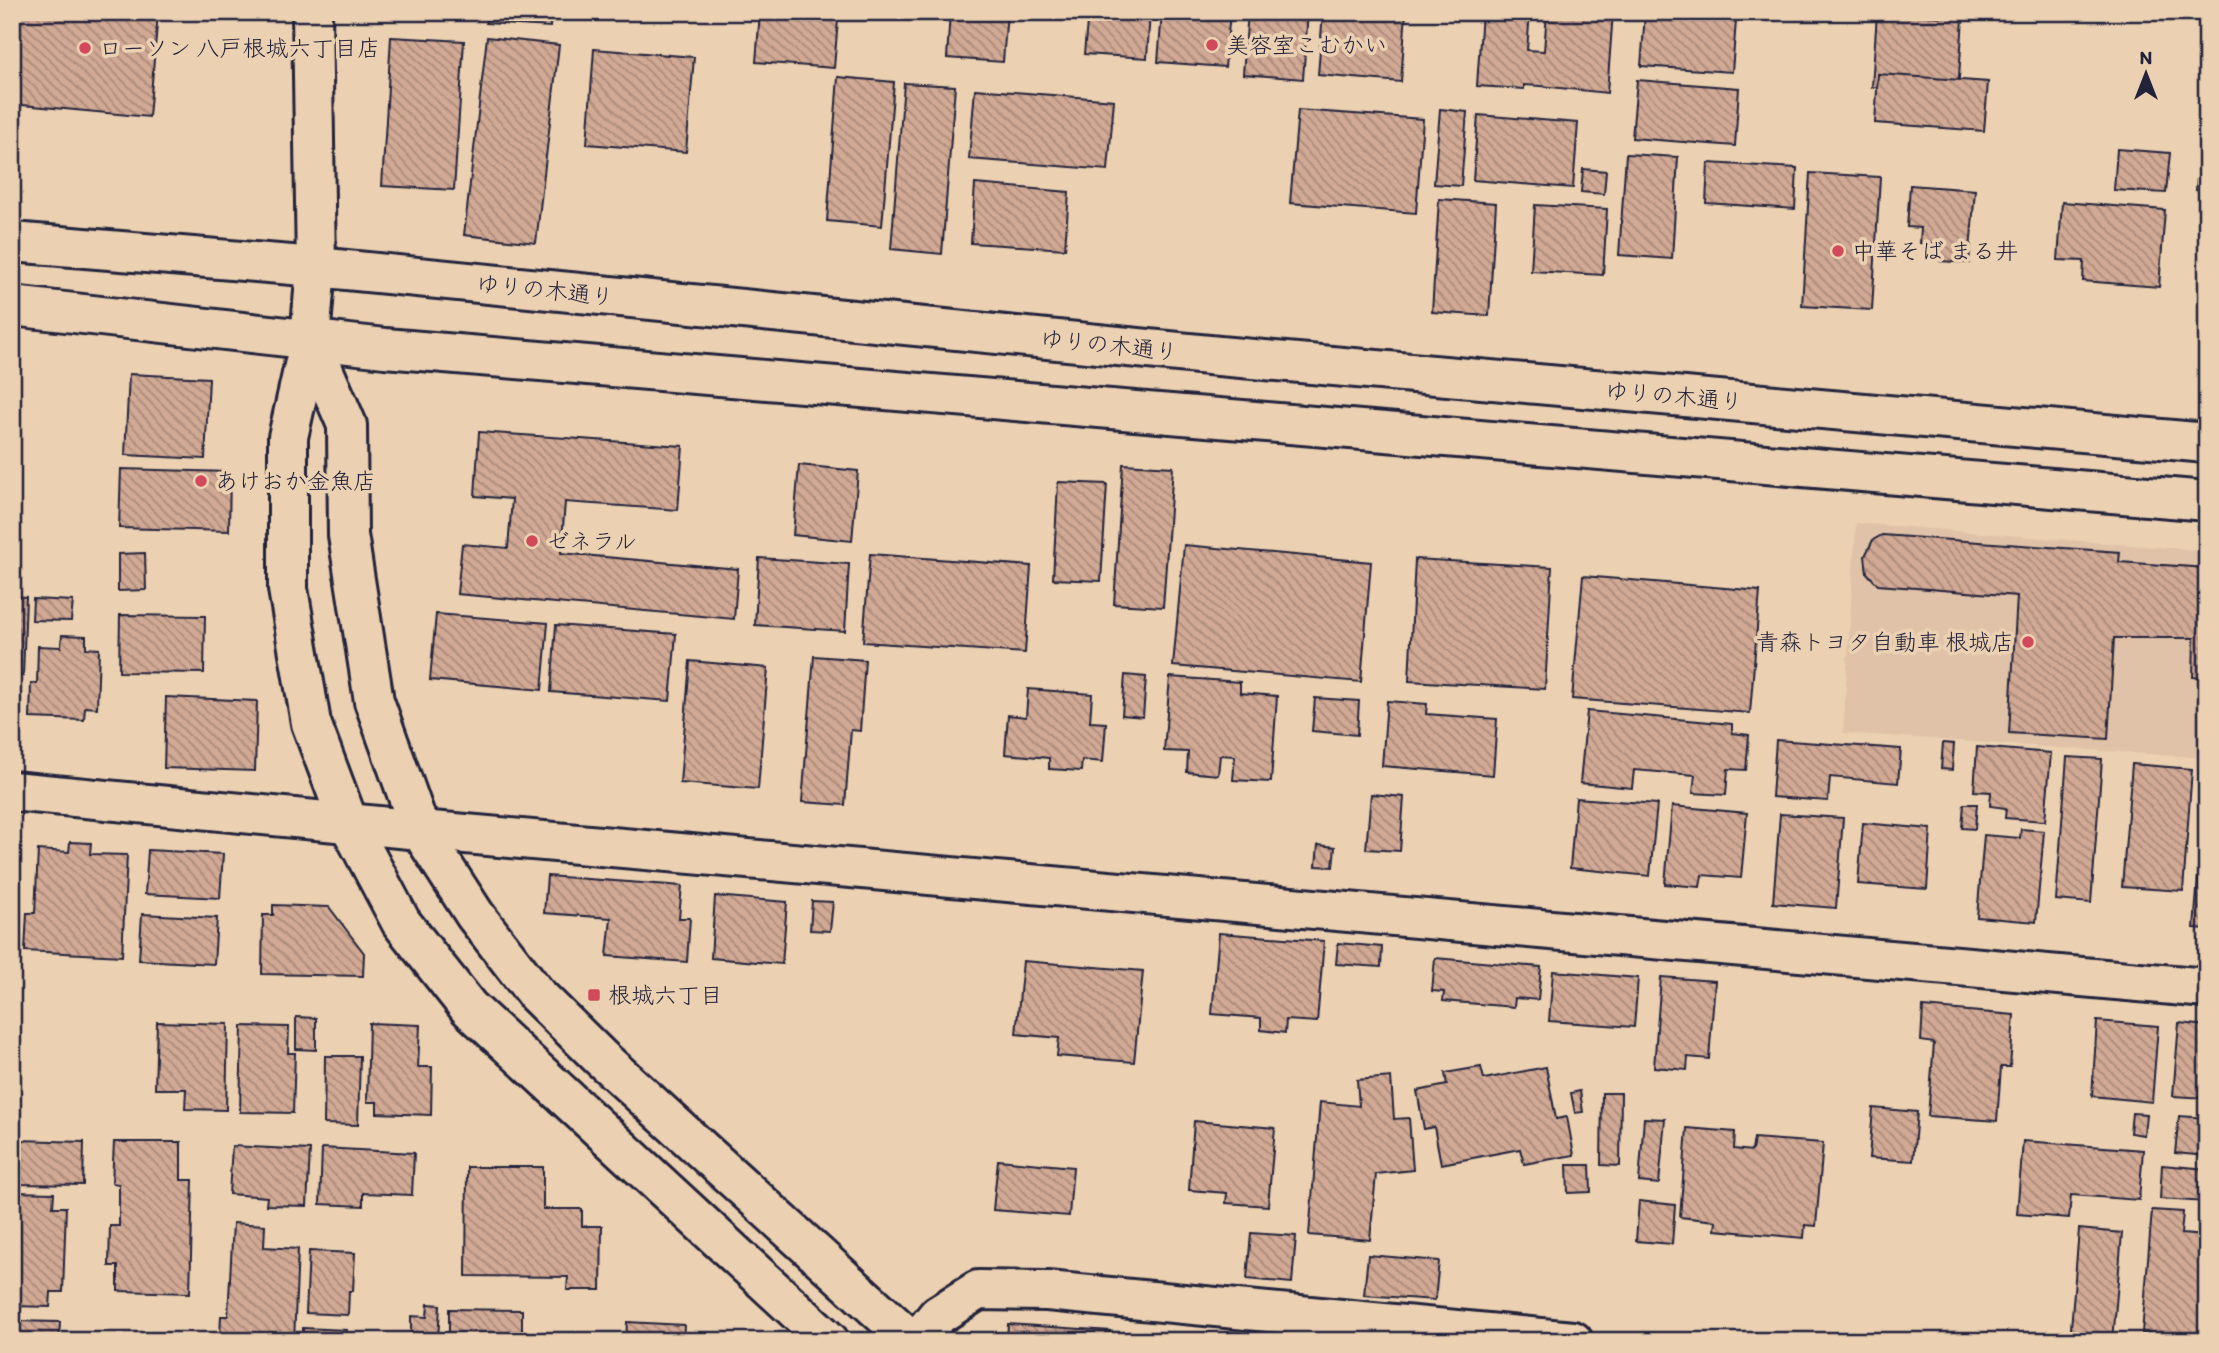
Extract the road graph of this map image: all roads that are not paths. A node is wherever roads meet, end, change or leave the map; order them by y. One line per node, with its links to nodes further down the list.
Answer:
1 (312, 12): 3 (street)
2 (12, 242): 3 (street, ゆりの木通り)
3 (316, 267): 5 (street); 6 (street, ゆりの木通り)
4 (12, 306): 5 (street)
5 (310, 339): 7 (street); 9 (street); 10 (street)
6 (2207, 443)
7 (2207, 501)
8 (12, 790): 9 (street)
9 (348, 822): 10 (street); 12 (street)
10 (420, 830): 11 (street); 13 (street)
11 (2207, 988)
12 (828, 1341)
13 (915, 1341): 14 (street)
14 (1573, 1341)

